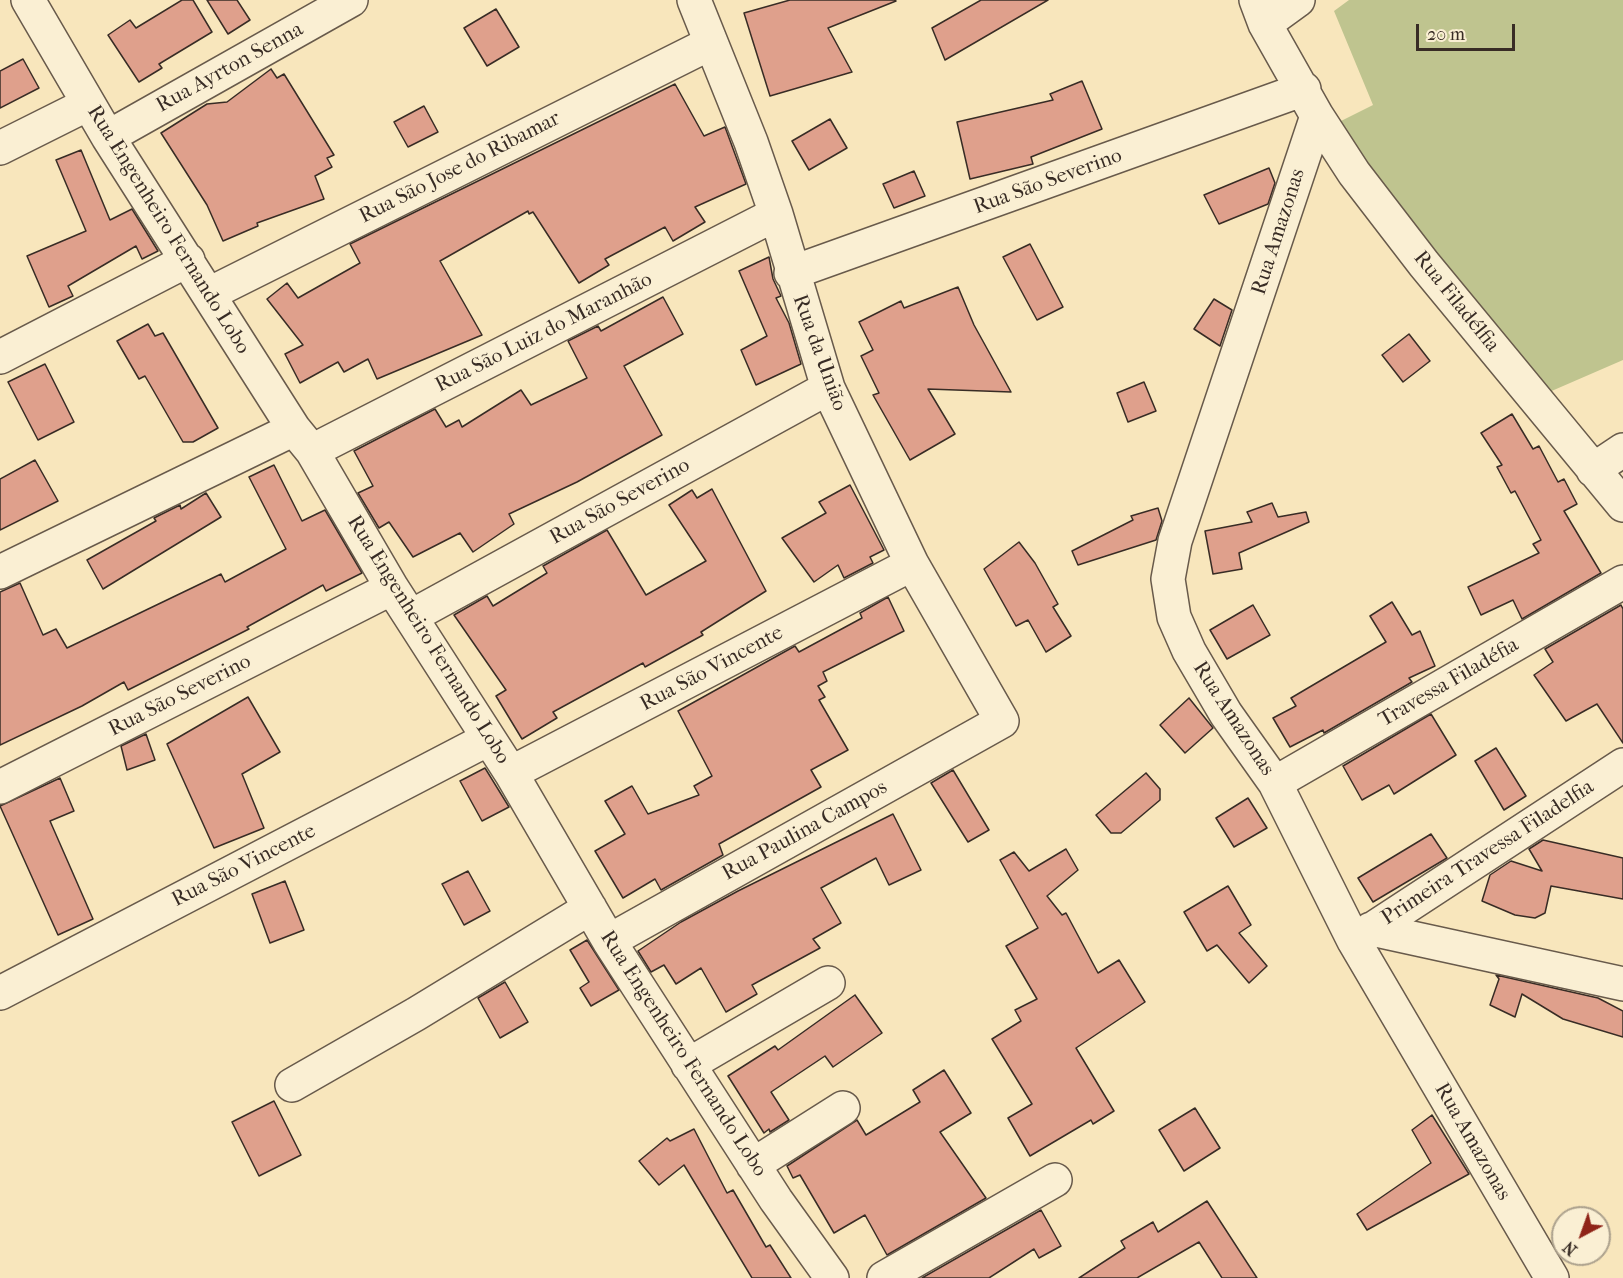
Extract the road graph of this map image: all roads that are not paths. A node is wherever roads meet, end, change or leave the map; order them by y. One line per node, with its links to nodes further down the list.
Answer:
1 (28, 0): 8 (street, Rua Engenheiro Fernando Lobo)
2 (351, 0): 9 (street, Rua Ayrton Senna)
3 (694, 0): 6 (street, Rua da União)
4 (1298, 0): 5 (street)
5 (1261, 12): 7 (street, Rua Filadélfia)
6 (711, 43): 11 (street, Rua da União); 14 (street, Rua São Jose do Ribamar)
7 (1310, 102): 13 (street, Rua São Severino); 19 (street, Rua Filadélfia); 30 (street, Rua Amazonas)
8 (88, 104): 9 (street, Rua Engenheiro Fernando Lobo); 10 (street)
9 (108, 137): 12 (street, Rua Engenheiro Fernando Lobo)
10 (0, 148)
11 (776, 214): 13 (street, Rua da União); 17 (street, Rua São Luiz do Maranhão)
12 (188, 260): 14 (street, Rua Engenheiro Fernando Lobo); 15 (street)
13 (791, 273): 16 (street, Rua da União)
14 (209, 294): 17 (street, Rua Engenheiro Fernando Lobo)
15 (0, 357)
16 (828, 388): 21 (street, Rua da União); 25 (street, Rua São Severino)
17 (303, 440): 22 (street, Rua São Luiz do Maranhão); 24 (street, Rua Engenheiro Fernando Lobo)
18 (1623, 450): 19 (street)
19 (1593, 470): 20 (street, Rua Filadélfia)
20 (1623, 505)
21 (912, 564): 26 (street, Rua da União); 29 (street, Rua São Vincente)
22 (0, 572)
23 (1623, 582): 30 (street, Travessa Filadéfia)
24 (392, 588): 25 (street, Rua Engenheiro Fernando Lobo); 31 (street, Rua São Severino)
25 (412, 616): 27 (street, Rua Engenheiro Fernando Lobo)
26 (1002, 721): 34 (street, Rua Paulina Campos)
27 (488, 739): 29 (street, Rua Engenheiro Fernando Lobo); 37 (street, Rua São Vincente)
28 (1623, 765): 33 (street, Primeira Travessa Filadelfia)
29 (511, 773): 32 (street, Rua Engenheiro Fernando Lobo)
30 (1275, 783): 33 (street, Rua Amazonas)
31 (0, 787)
32 (590, 908): 34 (street, Rua Engenheiro Fernando Lobo); 39 (street)
33 (1363, 935): 36 (street); 45 (street, Rua Amazonas)
34 (609, 941): 38 (street, Rua Engenheiro Fernando Lobo)
35 (828, 982): 38 (street)
36 (1623, 984)
37 (0, 993)
38 (688, 1065): 41 (street, Rua Engenheiro Fernando Lobo)
39 (292, 1085)
40 (843, 1108): 41 (street)
41 (753, 1165): 43 (street, Rua Engenheiro Fernando Lobo)
42 (1055, 1180): 44 (street)
43 (832, 1278)
44 (884, 1278)
45 (1552, 1278)

